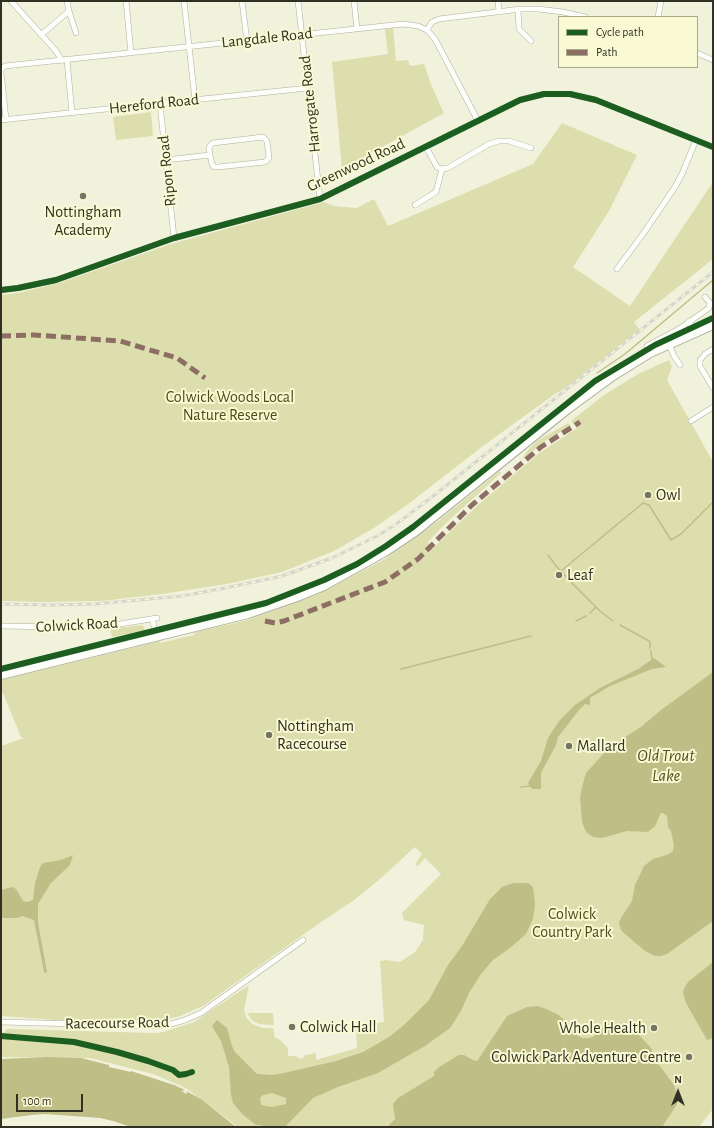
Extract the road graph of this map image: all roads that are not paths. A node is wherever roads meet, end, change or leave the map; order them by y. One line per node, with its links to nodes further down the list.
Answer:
1 (11, 1): 20 (street)
2 (68, 1): 12 (street)
3 (126, 1): 24 (street)
4 (184, 1): 23 (street)
5 (242, 1): 21 (street)
6 (298, 1): 19 (street, Harrogate Road)
7 (354, 1): 16 (street)
8 (498, 1): 13 (street)
9 (663, 1): 10 (street); 15 (street)
10 (668, 1)
11 (518, 10): 13 (street); 14 (street); 22 (street)
12 (69, 11): 18 (street); 20 (street)
13 (499, 12): 17 (street)
14 (581, 16)
15 (658, 16)
16 (357, 29): 17 (street, Langdale Road); 19 (street, Langdale Road)
17 (427, 30): 34 (street)
18 (76, 33)
19 (302, 34): 21 (street, Langdale Road); 29 (street, Harrogate Road)
20 (41, 35): 26 (street)
21 (247, 41): 23 (street, Langdale Road)
22 (531, 41)
23 (190, 47): 24 (street, Langdale Road); 30 (street)
24 (131, 53): 26 (street, Langdale Road)
25 (698, 53): 27 (street)
26 (65, 60): 28 (street, Langdale Road); 32 (street)
27 (713, 60)
28 (2, 70): 33 (street)
29 (308, 88): 30 (street, Hereford Road); 42 (street, Harrogate Road)
30 (195, 100): 31 (street, Hereford Road)
31 (160, 104): 32 (street, Hereford Road); 40 (street, Ripon Road)
32 (72, 113): 33 (street, Hereford Road)
33 (3, 120)
34 (478, 121): 35 (street, Greenwood Road); 36 (street, Greenwood Road)
35 (696, 140): 37 (street, Greenwood Road); 45 (street)
36 (426, 147): 41 (street); 42 (street, Greenwood Road)
37 (713, 147)
38 (531, 148): 41 (street)
39 (210, 155): 39 (street); 40 (street)
40 (166, 160): 44 (street, Ripon Road)
41 (442, 169): 43 (street)
42 (320, 198): 44 (street, Greenwood Road)
43 (415, 205)
44 (174, 238): 46 (street, Greenwood Road)
45 (617, 269)
46 (1, 290)
47 (705, 297): 48 (street)
48 (689, 321): 50 (street); 51 (street)
49 (713, 325): 50 (main road)
50 (694, 332): 52 (main road)
51 (648, 344)
52 (669, 344): 54 (street); 60 (main road)
53 (713, 350): 55 (street)
54 (680, 365)
55 (713, 388)
56 (713, 408): 57 (street)
57 (691, 421)
58 (1, 626): 59 (street, Colwick Road)
59 (154, 626)
60 (1, 675)
61 (303, 940): 62 (street, Racecourse Road)
62 (1, 1022)

